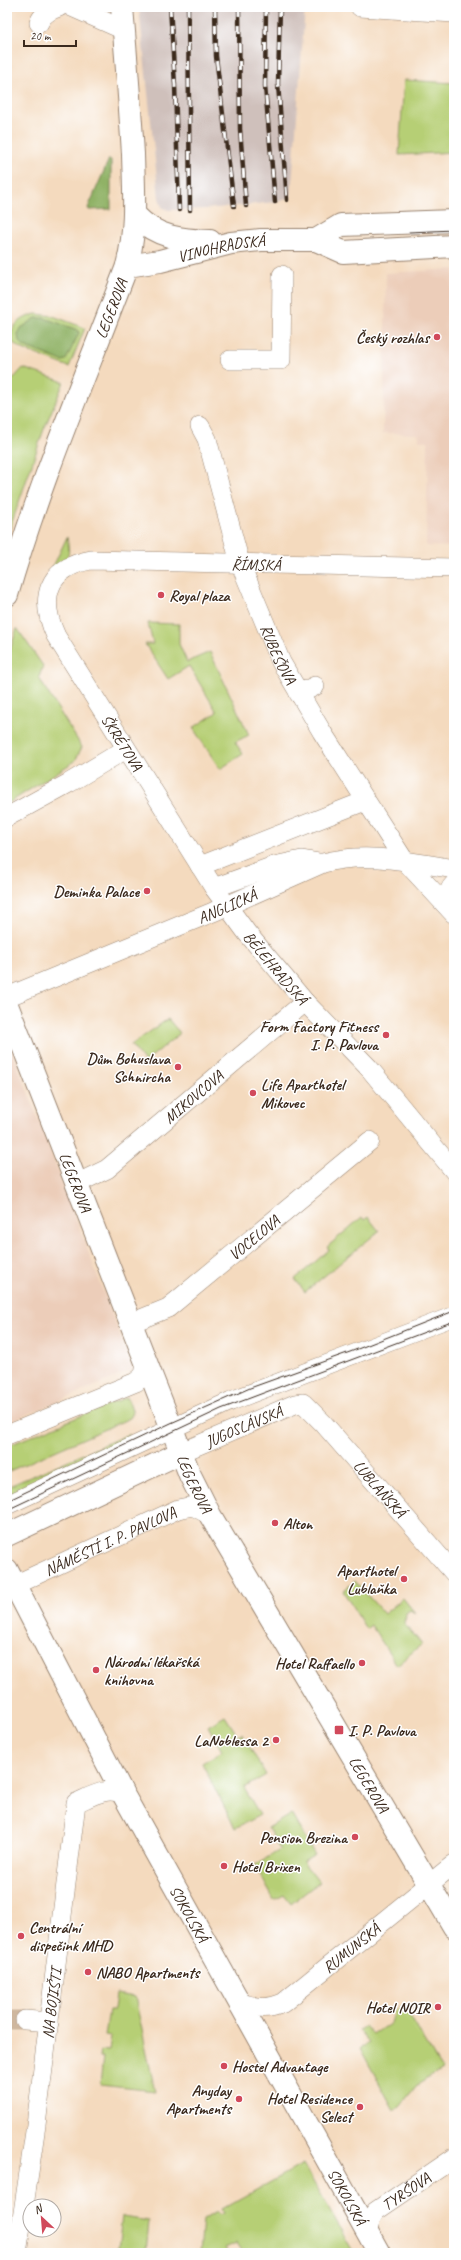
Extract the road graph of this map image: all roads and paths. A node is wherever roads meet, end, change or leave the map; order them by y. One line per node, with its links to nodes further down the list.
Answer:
1 (59, 7): 6 (street)
2 (72, 7): 7 (street)
3 (122, 7): 7 (main road, LEGEROVA)
4 (360, 7): 5 (street)
5 (454, 14)
6 (39, 23)
7 (124, 30): 8 (main road, LEGEROVA)
8 (136, 216): 11 (main road); 13 (main road, LEGEROVA)
9 (454, 221): 10 (main road)
10 (316, 240): 11 (main road, VINOHRADSKÁ); 12 (main road)
11 (232, 243): 13 (main road, VINOHRADSKÁ)
12 (454, 246)
13 (127, 266): 20 (main road, LEGEROVA)
14 (282, 275): 15 (street)
15 (230, 360)
16 (200, 426): 17 (street, RUBEŠOVA)
17 (240, 563): 18 (street, ŘÍMSKÁ); 19 (street, ŘÍMSKÁ); 22 (street, RUBEŠOVA)
18 (454, 568)
19 (60, 572): 21 (street, ŠKRÉTOVA)
20 (7, 595)
21 (126, 749): 23 (street); 26 (street, ŠKRÉTOVA)
22 (365, 801): 24 (street, RUBEŠOVA); 26 (street)
23 (7, 817)
24 (404, 860): 25 (street, ANGLICKÁ); 27 (street, ANGLICKÁ); 31 (street, RUBEŠOVA)
25 (323, 863): 29 (street); 30 (street, ANGLICKÁ)
26 (200, 866): 29 (street, ŠKRÉTOVA)
27 (454, 868)
28 (454, 884): 31 (street)
29 (214, 888): 30 (street, ŠKRÉTOVA)
30 (227, 906): 32 (street, ANGLICKÁ); 33 (street, BĚLEHRADSKÁ)
31 (453, 913)
32 (7, 997)
33 (305, 1002): 36 (street, BĚLEHRADSKÁ); 37 (street, MIKOVCOVA)
34 (7, 1005): 37 (main road, LEGEROVA)
35 (370, 1141): 39 (street, VOCELOVA)
36 (454, 1171)
37 (76, 1184): 39 (main road, LEGEROVA)
38 (454, 1316): 42 (street)
39 (131, 1323): 40 (main road, LEGEROVA)
40 (146, 1363): 42 (main road, LEGEROVA); 43 (street)
41 (306, 1405): 44 (street, JUGOSLÁVSKÁ); 49 (street, LUBLAŇSKÁ)
42 (172, 1426): 44 (main road, LEGEROVA); 45 (street)
43 (7, 1435)
44 (182, 1452): 46 (main road, LEGEROVA); 47 (main road)
45 (7, 1505)
46 (210, 1515): 50 (street, NÁMĚSTÍ I. P. PAVLOVA); 53 (main road, LEGEROVA)
47 (7, 1535)
48 (7, 1570): 50 (main road, SOKOLSKÁ)
49 (454, 1573)
50 (18, 1592): 51 (main road, SOKOLSKÁ)
51 (123, 1794): 55 (main road, SOKOLSKÁ); 57 (street, NA BOJIŠTI)
52 (454, 1864): 53 (street, RUMUNSKÁ)
53 (429, 1884): 54 (main road, LEGEROVA); 55 (street, RUMUNSKÁ)
54 (454, 1927)
55 (239, 2002): 59 (main road, SOKOLSKÁ)
56 (25, 2020): 57 (street)
57 (49, 2022): 60 (street, NA BOJIŠTI)
58 (454, 2158): 59 (street, TYRŠOVA)
59 (367, 2232): 61 (main road, SOKOLSKÁ)
60 (17, 2253)
61 (379, 2253)

